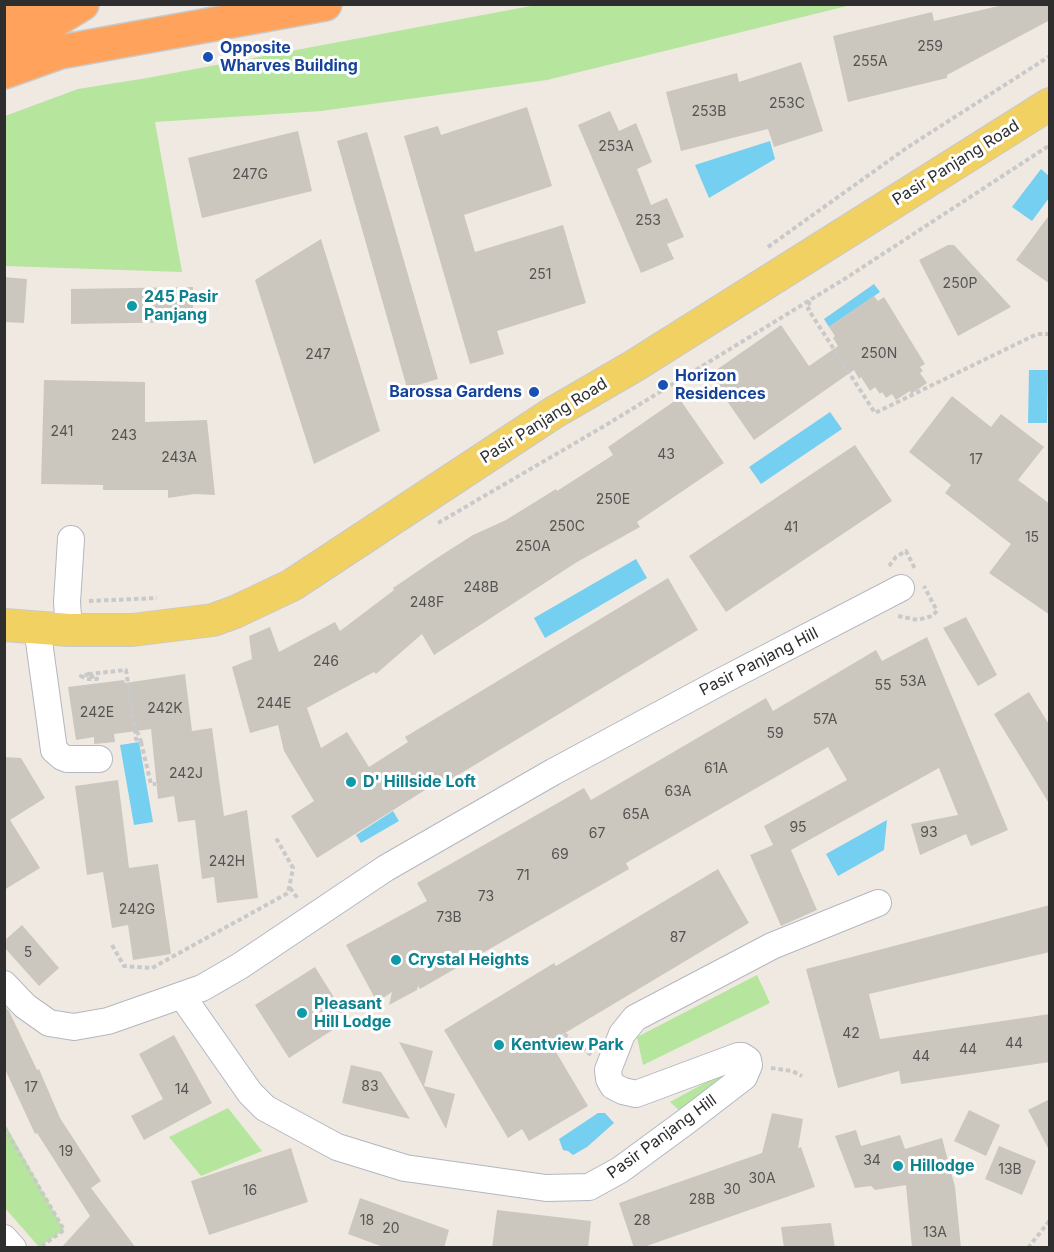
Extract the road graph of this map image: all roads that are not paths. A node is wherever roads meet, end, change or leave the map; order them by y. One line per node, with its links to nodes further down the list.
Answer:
1 (51, 4): 4 (highway)
2 (82, 4): 5 (highway)
3 (325, 4): 6 (highway)
4 (4, 14)
5 (4, 44)
6 (4, 72)
7 (1050, 104): 10 (main road, Pasir Panjang Road)
8 (71, 538): 10 (street)
9 (901, 588): 16 (street, Pasir Panjang Hill)
10 (68, 616): 12 (main road, Pasir Panjang Road)
11 (4, 625): 12 (main road, Pasir Panjang Road)
12 (37, 627): 13 (street)
13 (99, 759)
14 (878, 903): 16 (street, Pasir Panjang Hill)
15 (4, 984): 16 (street, Pasir Panjang Hill)
16 (184, 995)
17 (4, 1238): 18 (street)
18 (13, 1248)

